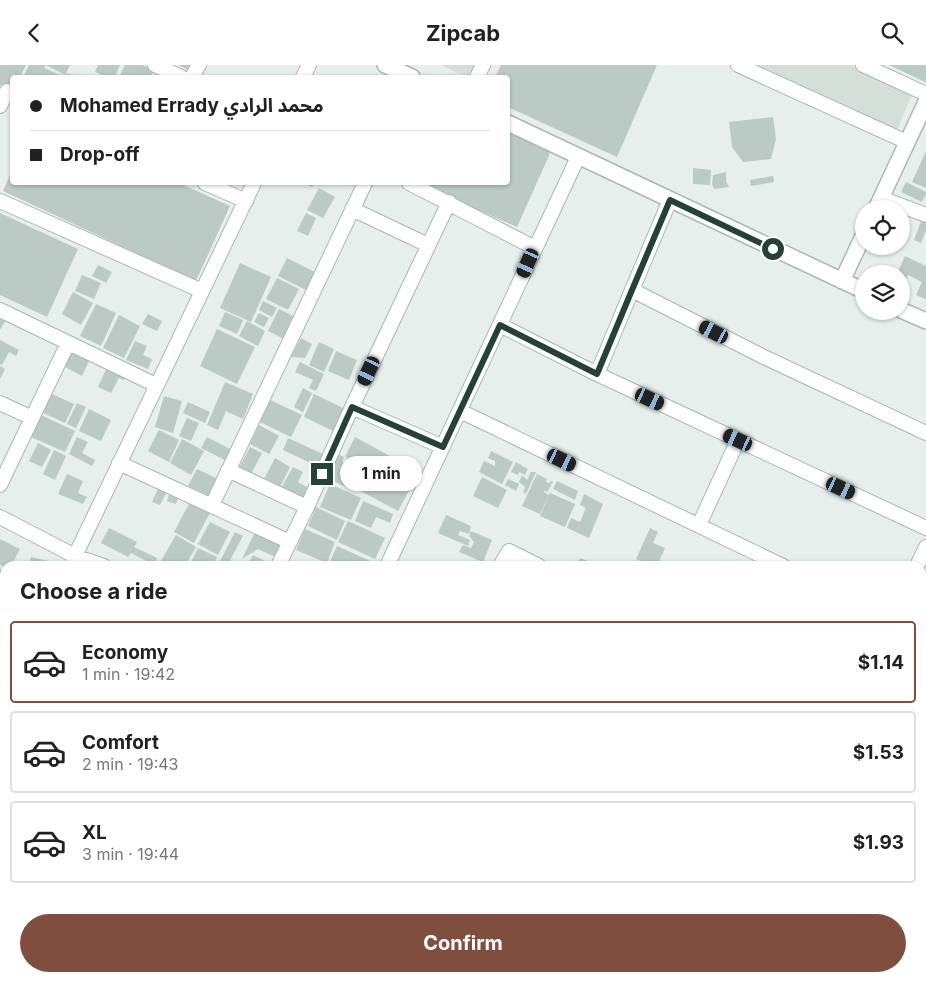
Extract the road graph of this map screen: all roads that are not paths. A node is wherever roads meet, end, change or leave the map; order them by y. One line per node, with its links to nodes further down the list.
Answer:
1 (155, 65): 5 (street)
2 (385, 65): 6 (street)
3 (738, 65): 12 (street)
4 (863, 65): 8 (street)
5 (177, 75)
6 (408, 75)
7 (7, 91): 10 (street)
8 (926, 93)
9 (926, 102): 12 (street)
10 (0, 106)
11 (510, 124): 13 (street)
12 (907, 142): 19 (street)
13 (578, 157): 18 (street); 27 (street)
14 (210, 185): 21 (street)
15 (253, 185): 21 (street)
16 (364, 185): 23 (street)
17 (413, 185): 22 (street)
18 (670, 200): 29 (street); 31 (street)
19 (879, 200)
20 (0, 201): 32 (street)
21 (246, 201): 32 (street)
22 (449, 202): 26 (street); 27 (street)
23 (352, 209): 26 (street); 48 (street)
24 (910, 211): 25 (street)
25 (926, 215)
26 (428, 245): 41 (street)
27 (535, 247): 36 (street)
28 (855, 253): 29 (street)
29 (842, 281): 30 (street)
30 (855, 287)
31 (632, 290): 38 (street); 44 (street)
32 (202, 291): 39 (street)
33 (0, 310): 37 (street)
34 (910, 313): 35 (street)
35 (926, 321)
36 (500, 325): 38 (street); 42 (street)
37 (68, 343): 39 (street); 43 (street)
38 (597, 374): 45 (street)
39 (156, 385): 47 (street)
40 (0, 403): 43 (street)
41 (352, 407): 46 (street); 51 (street)
42 (460, 411): 46 (street); 53 (street)
43 (32, 418): 49 (street)
44 (926, 433)
45 (738, 440): 53 (street); 54 (street)
46 (443, 447): 59 (street)
47 (119, 463): 50 (street); 57 (street)
48 (228, 470): 50 (street); 51 (street)
49 (0, 485)
50 (212, 505): 55 (street)
51 (307, 507): 55 (street)
52 (0, 517): 57 (street)
53 (700, 525): 62 (street)
54 (926, 527)
55 (290, 542): 58 (street)
56 (926, 547): 63 (street)
57 (74, 561)
58 (280, 561)
59 (389, 561)
60 (503, 561): 61 (street)
61 (529, 561)
62 (774, 561)
63 (919, 561)

